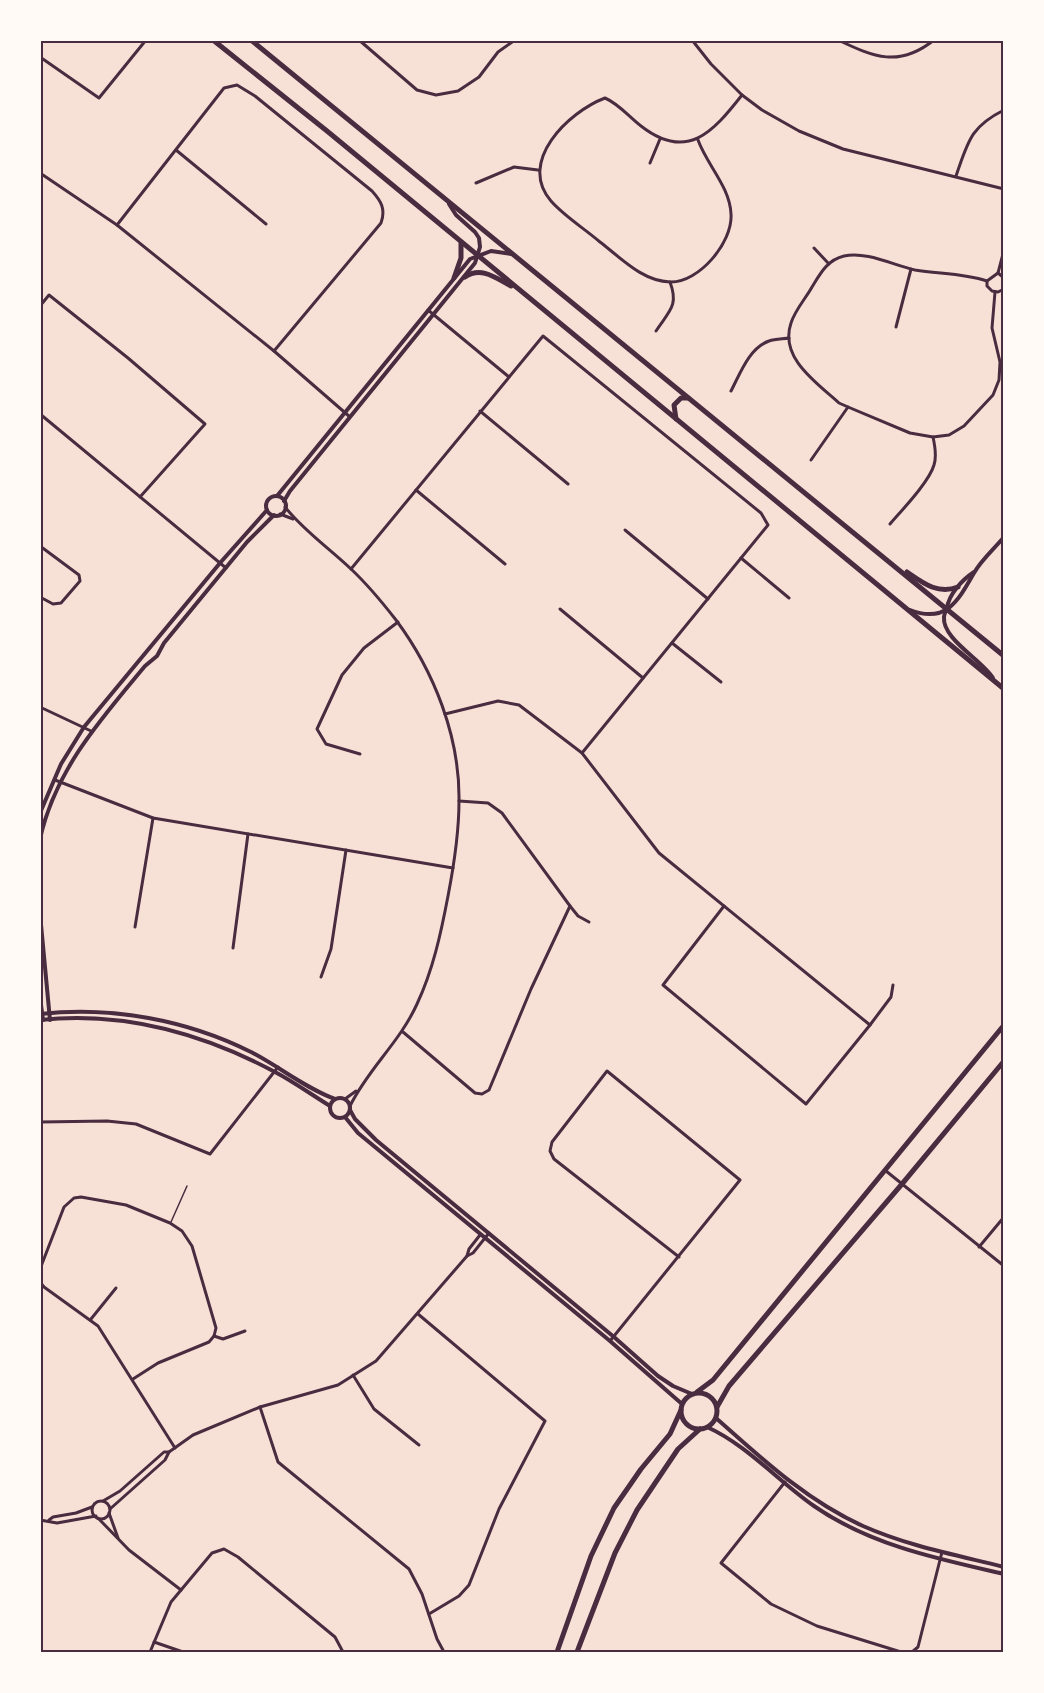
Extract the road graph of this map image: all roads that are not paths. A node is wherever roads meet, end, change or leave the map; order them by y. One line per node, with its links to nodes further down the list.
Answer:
1 (146, 40): 9 (street)
2 (213, 40): 24 (main road)
3 (251, 40): 21 (main road)
4 (359, 40): 5 (street)
5 (515, 40)
6 (692, 40): 10 (street)
7 (838, 40): 8 (street)
8 (934, 40)
9 (40, 57)
10 (742, 95): 13 (street); 18 (street)
11 (1004, 110): 18 (street)
12 (660, 138): 13 (street); 15 (street); 16 (street)
13 (698, 140): 36 (street)
14 (176, 150): 22 (street); 23 (street); 46 (street)
15 (650, 163)
16 (538, 170): 19 (street); 36 (street)
17 (40, 173): 22 (street)
18 (956, 176): 20 (street)
19 (476, 183)
20 (1004, 189)
21 (447, 201): 27 (street); 28 (main road)
22 (117, 225): 46 (street)
23 (266, 225)
24 (461, 242): 27 (main road); 33 (main road)
25 (814, 248): 29 (street)
26 (1004, 250): 31 (street)
27 (477, 255): 28 (street); 32 (street); 33 (street); 37 (main road)
28 (514, 256): 49 (main road)
29 (829, 264): 30 (street); 45 (street)
30 (911, 269): 35 (street); 43 (street)
31 (998, 273): 34 (street); 35 (street)
32 (465, 276): 37 (main road); 42 (street)
33 (454, 278): 41 (street)
34 (1004, 278)
35 (987, 280): 39 (street)
36 (670, 282): 44 (street)
37 (518, 289): 55 (main road)
38 (1004, 289): 39 (street)
39 (995, 292): 56 (street)
40 (40, 306): 61 (street)
41 (428, 310): 42 (street); 51 (street)
42 (434, 315): 47 (street); 54 (street)
43 (896, 327)
44 (656, 330)
45 (789, 338): 48 (street); 50 (street)
46 (274, 351): 51 (street)
47 (509, 377): 52 (street); 72 (street)
48 (731, 391)
49 (689, 398): 55 (main road); 73 (main road)
50 (848, 408): 56 (street); 57 (street)
51 (344, 411): 54 (street); 60 (street)
52 (480, 411): 58 (street); 59 (street)
53 (40, 414): 61 (street)
54 (350, 417): 62 (street)
55 (676, 419): 83 (main road)
56 (933, 437): 68 (street)
57 (811, 459)
58 (568, 484)
59 (416, 489): 75 (street); 77 (street)
60 (277, 496): 62 (street); 64 (street)
61 (140, 497): 74 (street)
62 (284, 501): 63 (street)
63 (285, 507): 65 (street); 67 (street)
64 (267, 510): 66 (street); 74 (street)
65 (280, 514): 66 (street); 67 (street)
66 (274, 515): 76 (street)
67 (295, 520): 77 (street)
68 (890, 524)
69 (625, 530): 82 (street)
70 (1004, 537): 78 (street)
71 (40, 546): 80 (street)
72 (741, 558): 81 (street); 82 (street)
73 (890, 562): 79 (main road); 84 (main road)
74 (220, 563): 76 (street); 95 (street)
75 (505, 564)
76 (226, 568): 96 (street)
77 (351, 569): 86 (street)
78 (974, 572): 79 (street); 84 (street)
79 (958, 587): 84 (street)
80 (40, 597)
81 (789, 598)
82 (708, 599): 87 (street)
83 (906, 608): 84 (street); 90 (main road)
84 (947, 608): 88 (main road); 90 (street)
85 (561, 609): 89 (street)
86 (398, 622): 94 (street); 98 (street)
87 (672, 643): 89 (street); 91 (street)
88 (1004, 656)
89 (643, 678): 97 (street)
90 (995, 681): 92 (main road)
91 (721, 682)
92 (1004, 688)
93 (40, 707): 95 (street)
94 (446, 714): 97 (street); 101 (street)
95 (84, 727): 96 (street); 99 (street)
96 (91, 731): 100 (street)
97 (582, 753): 109 (street)
98 (360, 754)
99 (53, 780): 100 (street); 102 (street)
100 (60, 783): 103 (street); 105 (street)
101 (459, 801): 107 (street); 108 (street)
102 (40, 813)
103 (153, 818): 104 (street); 112 (street)
104 (248, 834): 106 (street); 113 (street)
105 (40, 839)
106 (346, 850): 107 (street); 114 (street)
107 (453, 868): 123 (street)
108 (570, 906): 111 (street); 123 (street)
109 (724, 906): 121 (street); 121 (street)
110 (40, 914): 118 (street)
111 (589, 922)
112 (135, 927)
113 (233, 948)
114 (321, 978)
115 (893, 985): 121 (street)
116 (40, 997): 117 (street)
117 (41, 1013): 118 (street); 119 (street)
118 (49, 1013): 120 (street); 125 (street)
119 (42, 1020): 120 (street)
120 (50, 1020): 125 (street)
121 (870, 1025)
122 (1004, 1025): 133 (main road)
123 (402, 1032): 126 (street)
124 (1004, 1061): 134 (main road)
125 (277, 1070): 127 (street); 129 (street); 132 (street)
126 (358, 1090): 128 (street); 130 (street)
127 (335, 1099): 128 (street); 129 (street)
128 (345, 1099): 130 (street)
129 (330, 1106): 131 (street)
130 (350, 1108): 131 (street); 138 (street)
131 (345, 1117): 140 (street)
132 (40, 1122)
133 (884, 1169): 134 (street); 157 (main road)
134 (902, 1184): 142 (street); 160 (main road)
135 (187, 1186): 137 (lane)
136 (1004, 1217): 142 (street)
137 (170, 1223): 146 (street); 152 (street)
138 (485, 1230): 139 (street); 140 (street)
139 (489, 1233): 141 (street); 153 (street)
140 (481, 1234): 141 (street); 143 (street)
141 (485, 1238): 143 (street); 154 (street)
142 (979, 1247): 145 (street)
143 (467, 1256): 149 (street)
144 (679, 1257): 144 (street); 153 (street)
145 (1004, 1266)
146 (40, 1269)
147 (40, 1282): 150 (street)
148 (116, 1288): 150 (street)
149 (418, 1314): 155 (street); 181 (street)
150 (90, 1319): 156 (street)
151 (245, 1331): 152 (street)
152 (214, 1336): 156 (street)
153 (614, 1336): 154 (street); 157 (street)
154 (610, 1341): 159 (street)
155 (353, 1375): 158 (street); 164 (street)
156 (133, 1379): 165 (street)
157 (695, 1393): 159 (main road); 160 (main road)
158 (260, 1407): 165 (street); 181 (street)
159 (681, 1407): 163 (main road); 187 (main road)
160 (717, 1407): 161 (main road)
161 (716, 1418): 162 (main road); 167 (street)
162 (707, 1427): 163 (main road); 168 (street)
163 (700, 1429): 188 (main road)
164 (419, 1445)
165 (175, 1448): 166 (street)
166 (169, 1452): 169 (street); 171 (street)
167 (788, 1479): 168 (street); 176 (street)
168 (784, 1484): 177 (street); 189 (street)
169 (103, 1501): 170 (street); 171 (street)
170 (93, 1507): 172 (street); 174 (street)
171 (109, 1511): 172 (street); 175 (street)
172 (97, 1517): 174 (street); 175 (street)
173 (40, 1520): 174 (street)
174 (49, 1520)
175 (118, 1538): 180 (street)
176 (942, 1552): 177 (street); 178 (street)
177 (940, 1560): 179 (street); 190 (street)
178 (1004, 1567)
179 (1004, 1574)
180 (181, 1590): 182 (street); 185 (street)
181 (429, 1614): 186 (street)
182 (154, 1642): 183 (street); 184 (street)
183 (150, 1653)
184 (183, 1653)
185 (343, 1653)
186 (444, 1653)
187 (557, 1653)
188 (578, 1653)
189 (901, 1653)
190 (912, 1653)

